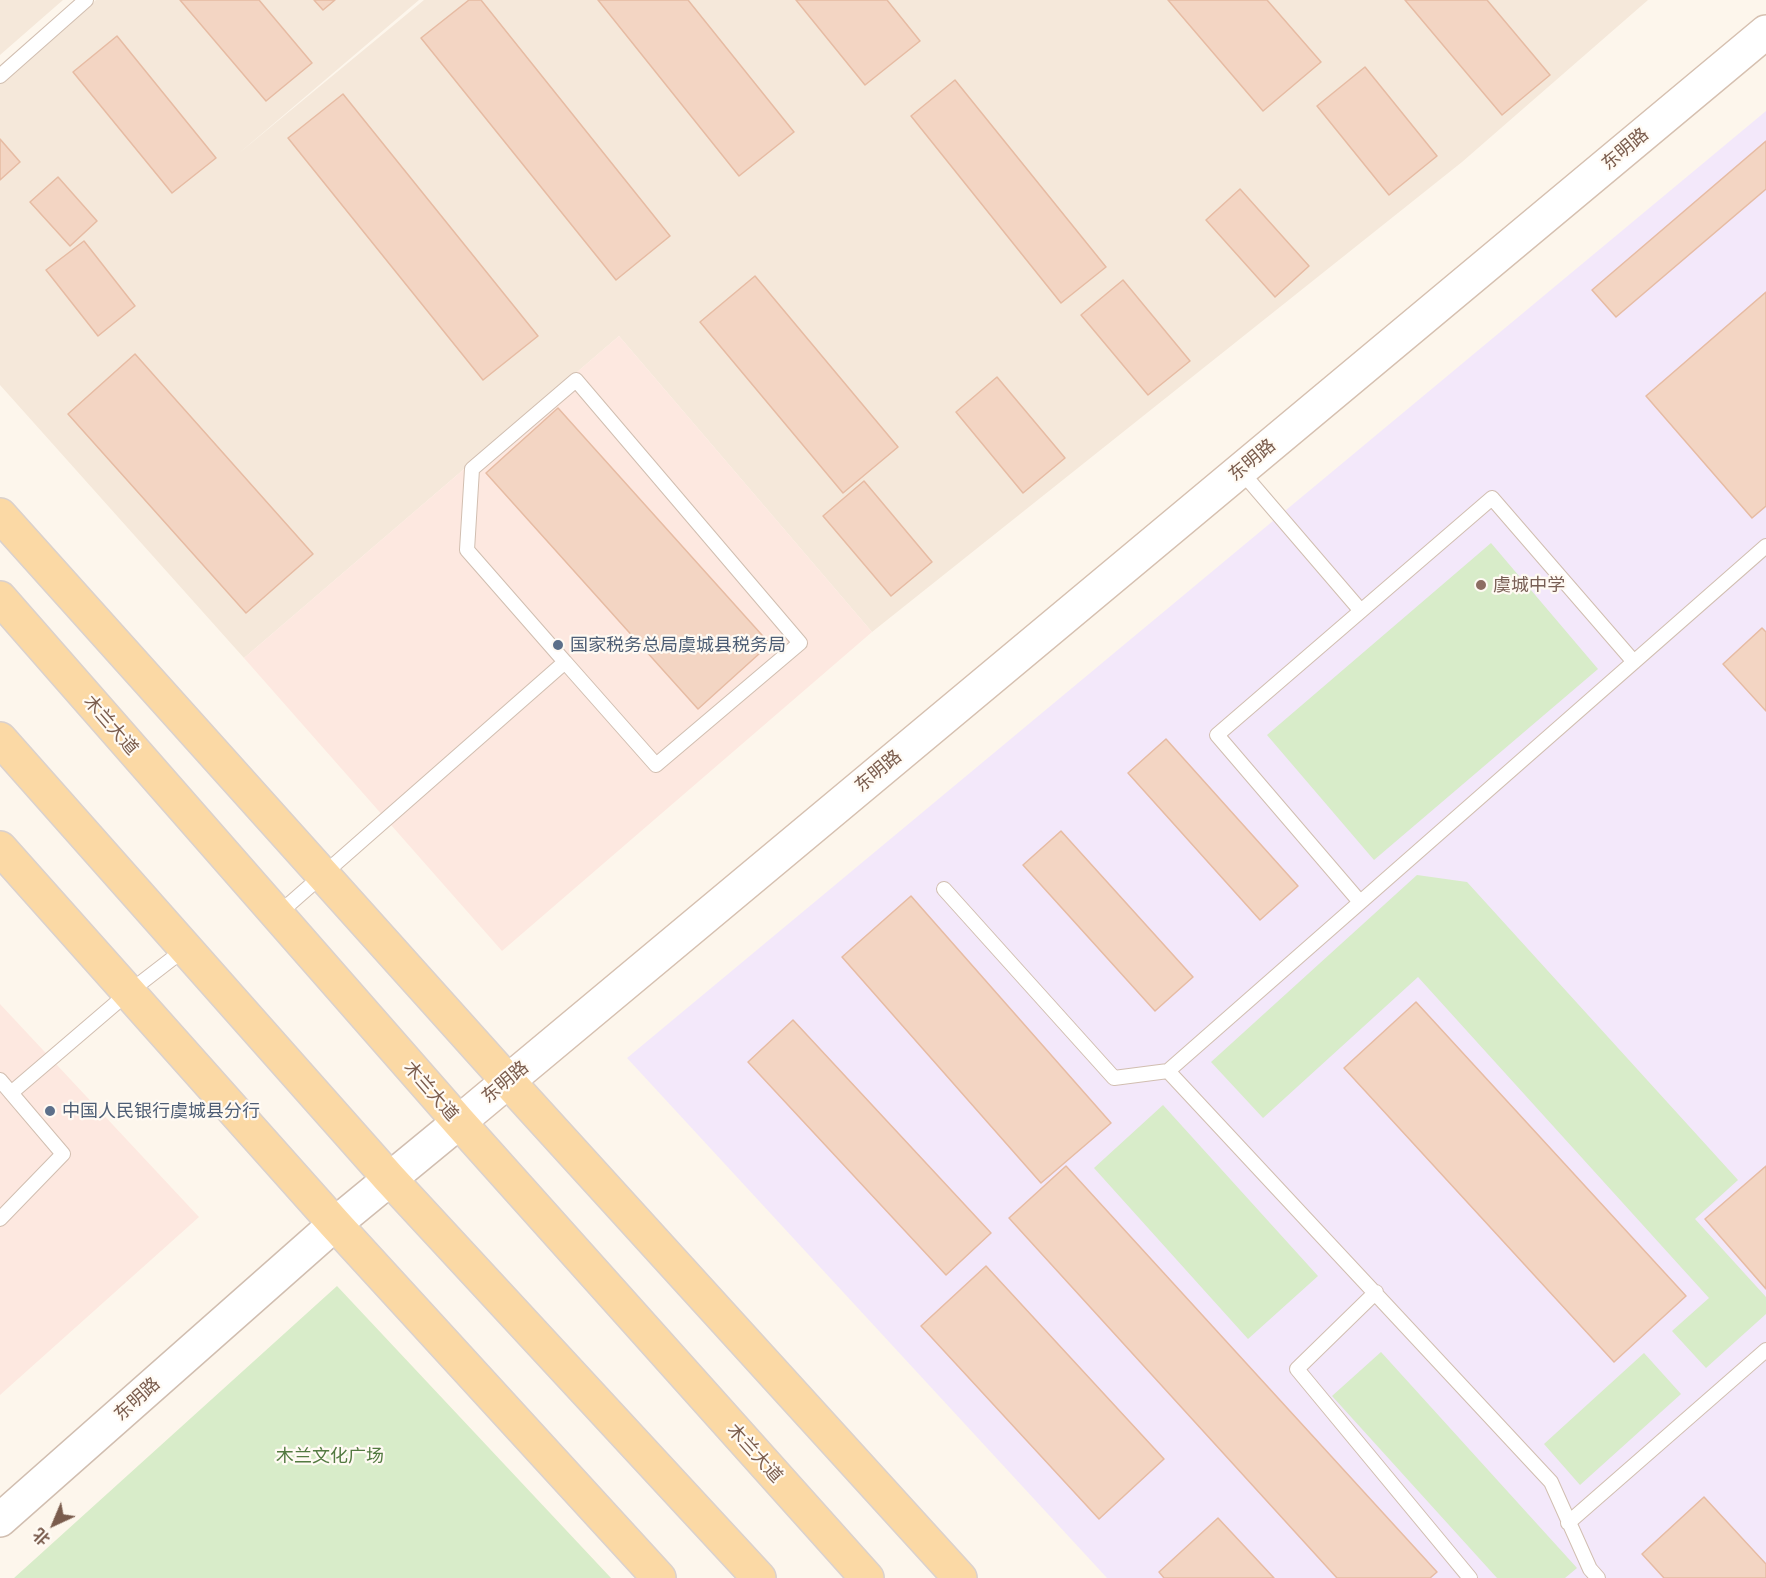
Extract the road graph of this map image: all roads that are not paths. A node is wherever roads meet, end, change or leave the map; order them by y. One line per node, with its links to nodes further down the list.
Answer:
1 (87, 0): 3 (lane)
2 (1766, 32): 4 (main road, 东明路)
3 (0, 76)
4 (1240, 470): 8 (lane); 21 (main road, 东明路)
5 (0, 515): 13 (main road)
6 (1766, 546): 10 (lane)
7 (0, 598): 16 (main road, 木兰大道)
8 (1361, 611): 10 (lane); 15 (lane)
9 (565, 662): 9 (lane); 13 (lane)
10 (1634, 662): 15 (lane)
11 (0, 739): 17 (main road)
12 (0, 848): 18 (main road)
13 (323, 875): 16 (lane); 21 (main road)
14 (944, 888): 19 (lane)
15 (1360, 902): 19 (lane)
16 (277, 915): 23 (main road, 木兰大道)
17 (186, 948): 18 (lane); 24 (main road)
18 (129, 992): 22 (lane); 26 (main road)
19 (1168, 1071): 27 (lane)
20 (0, 1080): 22 (lane)
21 (507, 1080): 23 (main road, 东明路); 35 (main road)
22 (11, 1093): 25 (lane)
23 (459, 1122): 24 (main road, 东明路); 34 (main road, 木兰大道)
24 (389, 1178): 26 (main road, 东明路); 33 (main road)
25 (0, 1219)
26 (335, 1224): 29 (main road, 东明路); 32 (main road)
27 (1376, 1292): 30 (lane); 36 (lane)
28 (1766, 1350): 30 (lane)
29 (0, 1521)
30 (1568, 1523): 31 (lane)
31 (1590, 1575)
32 (659, 1578)
33 (759, 1578)
34 (867, 1578)
35 (960, 1578)
36 (1470, 1578)

